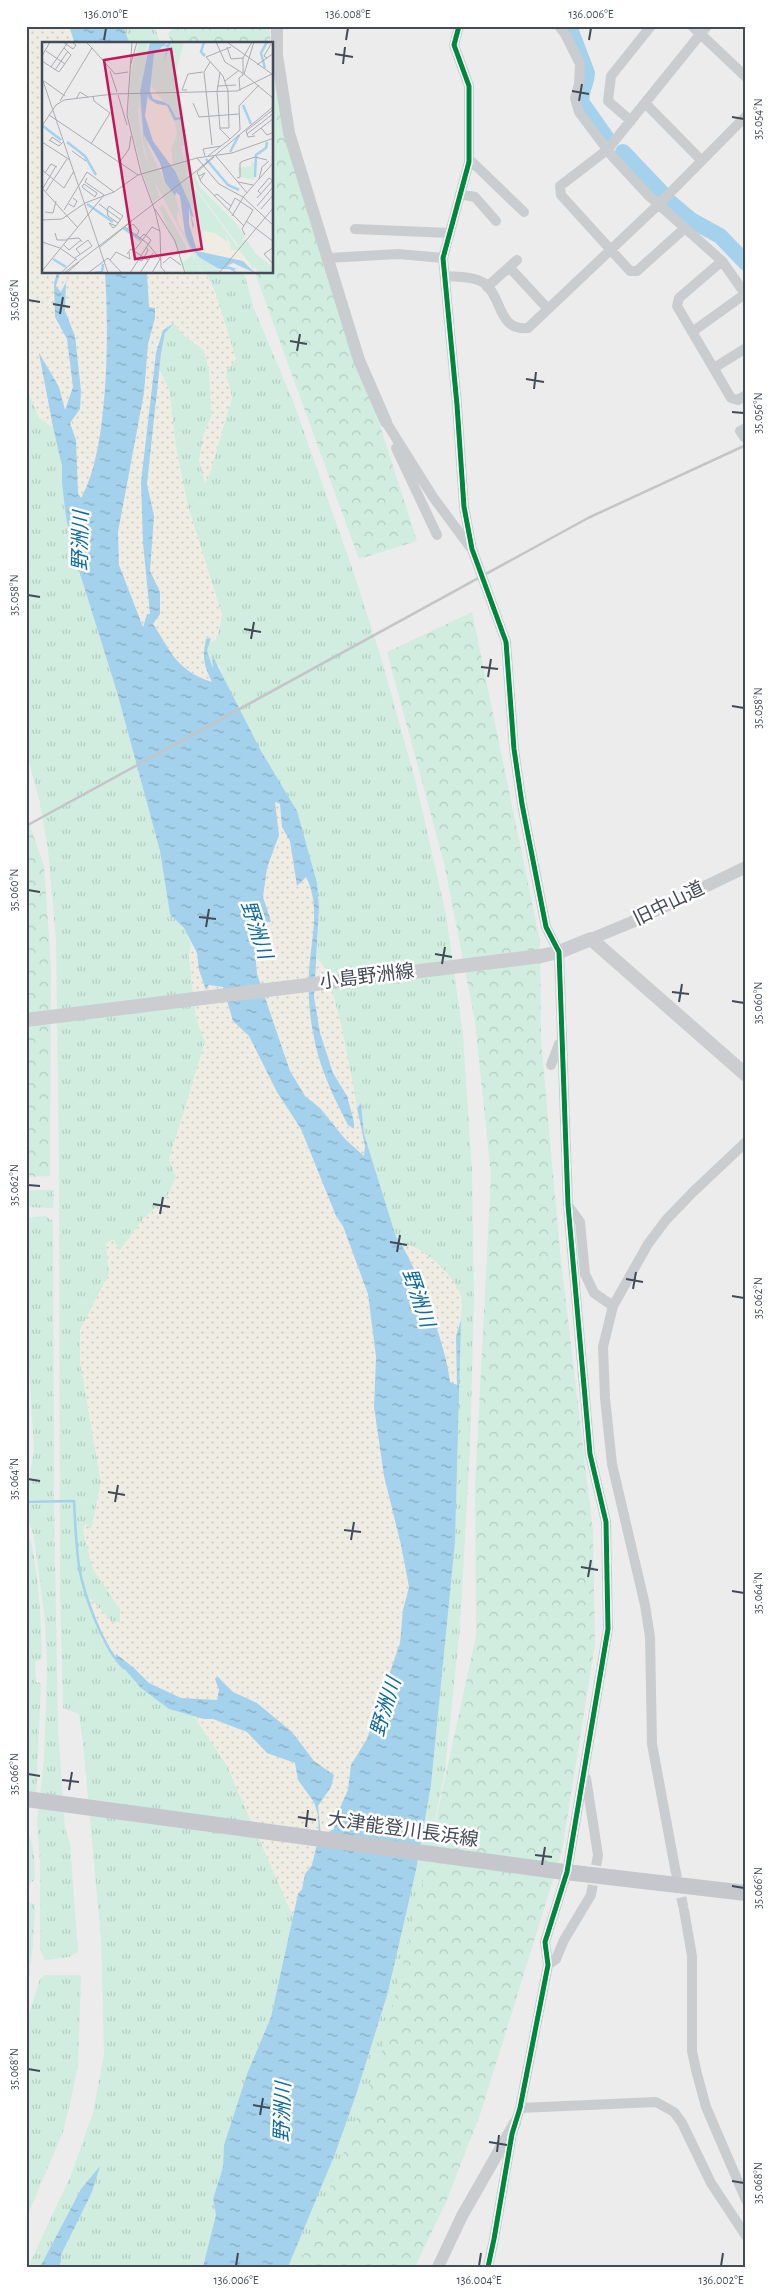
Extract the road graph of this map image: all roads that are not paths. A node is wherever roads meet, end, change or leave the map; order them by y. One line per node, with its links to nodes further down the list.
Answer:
1 (276, 26): 22 (street)
2 (459, 26): 12 (street)
3 (651, 26): 10 (street)
4 (692, 26): 6 (street)
5 (565, 29): 11 (street)
6 (704, 30): 7 (street); 8 (street)
7 (746, 77)
8 (645, 103): 10 (street); 13 (street)
9 (746, 116): 13 (street)
10 (631, 121): 11 (street)
11 (607, 150): 15 (street); 21 (street)
12 (469, 159): 14 (street); 16 (street)
13 (701, 160): 15 (street)
14 (460, 194): 17 (street); 20 (street)
15 (658, 205): 18 (street); 21 (street)
16 (524, 212)
17 (496, 221)
18 (685, 228): 21 (street); 25 (street)
19 (355, 229): 20 (street)
20 (450, 233): 23 (street)
21 (611, 250): 30 (street)
22 (328, 258): 23 (street); 35 (street)
23 (443, 258): 27 (street)
24 (517, 260): 26 (street)
25 (722, 261): 29 (street); 31 (street)
26 (509, 267): 28 (street); 30 (street)
27 (445, 276): 28 (street); 38 (street)
28 (487, 287): 30 (street)
29 (745, 295): 31 (street)
30 (548, 309)
31 (692, 332): 33 (street)
32 (746, 348): 33 (street)
33 (714, 368): 34 (street)
34 (746, 395)
35 (386, 422): 38 (street)
36 (388, 437): 37 (street)
37 (437, 535)
38 (472, 550): 41 (street)
39 (746, 867): 40 (street, 旧中山道)
40 (591, 940): 41 (main road, 小島野洲線); 45 (main road)
41 (558, 952): 42 (main road, 小島野洲線); 43 (street)
42 (26, 1020)
43 (561, 1040): 44 (street); 47 (street)
44 (551, 1064)
45 (746, 1075)
46 (746, 1142): 48 (street)
47 (568, 1205): 48 (street); 49 (street)
48 (613, 1306): 52 (street)
49 (584, 1770): 51 (street); 53 (street)
50 (26, 1799): 53 (main road, 大津能登川長浜線)
51 (598, 1856)
52 (675, 1868)
53 (562, 1871): 54 (main road, 大津能登川長浜線); 57 (street)
54 (746, 1892)
55 (591, 1895): 57 (street)
56 (684, 1910): 60 (street)
57 (548, 1965): 58 (street)
58 (520, 2108): 59 (street); 61 (street)
59 (515, 2123): 62 (street); 63 (street)
60 (746, 2200)
61 (746, 2236)
62 (438, 2267)
63 (488, 2267)

